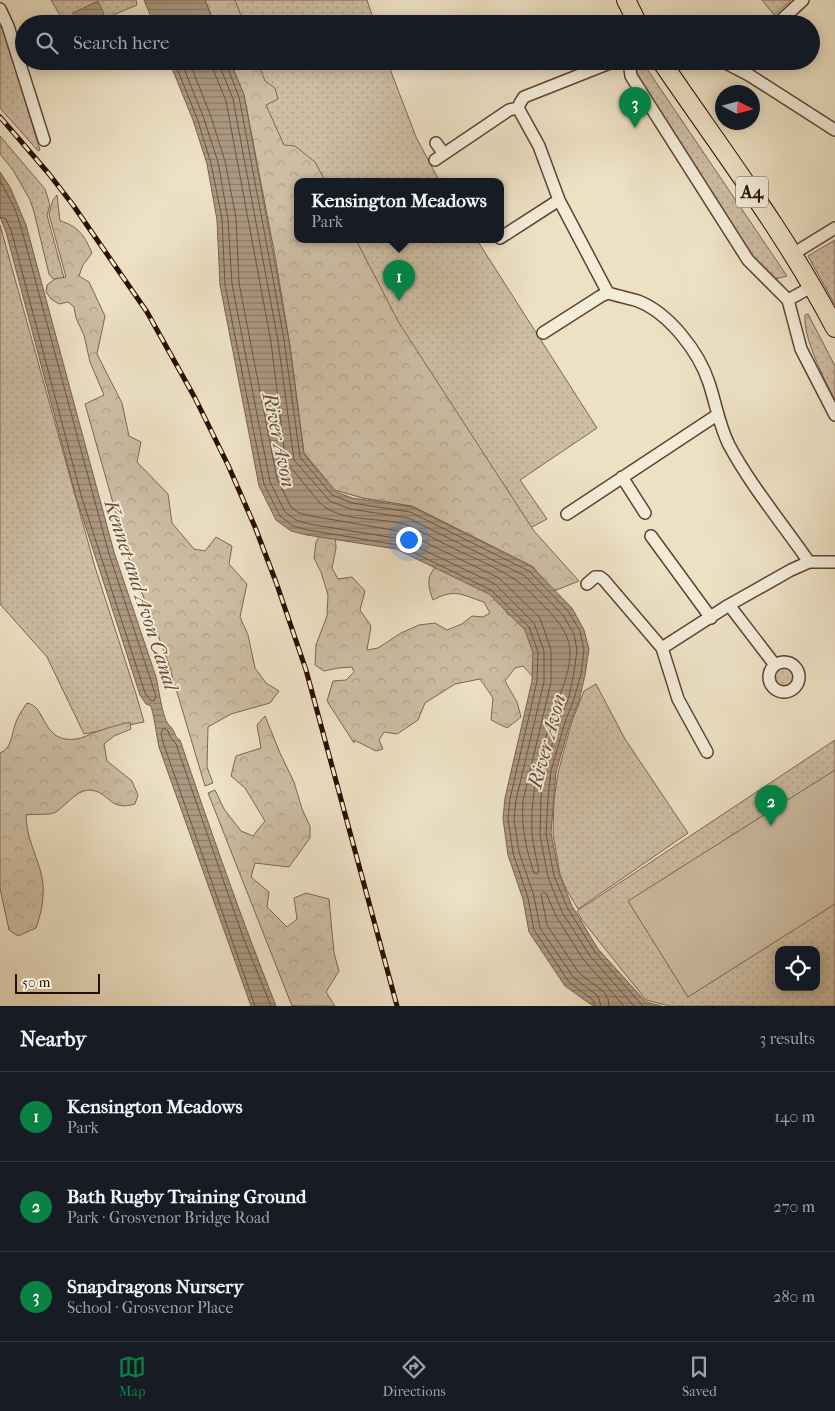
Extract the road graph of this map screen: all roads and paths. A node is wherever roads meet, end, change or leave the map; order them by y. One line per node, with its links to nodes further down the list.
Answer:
1 (626, 0): 4 (highway)
2 (803, 0): 5 (street)
3 (0, 9): 6 (street)
4 (634, 15)
5 (787, 15)
6 (15, 48)
7 (22, 70): 14 (street)
8 (592, 70): 12 (street)
9 (630, 70): 22 (street)
10 (667, 70): 19 (highway, A4)
11 (741, 70): 13 (street)
12 (518, 108): 15 (street); 16 (street)
13 (835, 130)
14 (44, 140)
15 (436, 143)
16 (558, 200): 18 (street); 21 (street)
17 (835, 228): 19 (street)
18 (504, 235)
19 (793, 254): 20 (highway, A4)
20 (813, 286): 22 (street); 23 (highway, A4)
21 (608, 293): 24 (street); 25 (street)
22 (788, 300): 26 (street)
23 (835, 328)
24 (543, 333)
25 (717, 415): 27 (street); 33 (street)
26 (835, 416)
27 (622, 478): 28 (street); 29 (street)
28 (579, 506): 30 (street); 31 (street)
29 (645, 513)
30 (567, 514)
31 (586, 516)
32 (651, 536): 37 (street)
33 (809, 562): 34 (street); 36 (street)
34 (835, 562)
35 (587, 584): 38 (street)
36 (729, 605): 37 (street); 39 (street)
37 (711, 618): 38 (street)
38 (662, 648): 40 (street)
39 (775, 665)
40 (707, 752)

